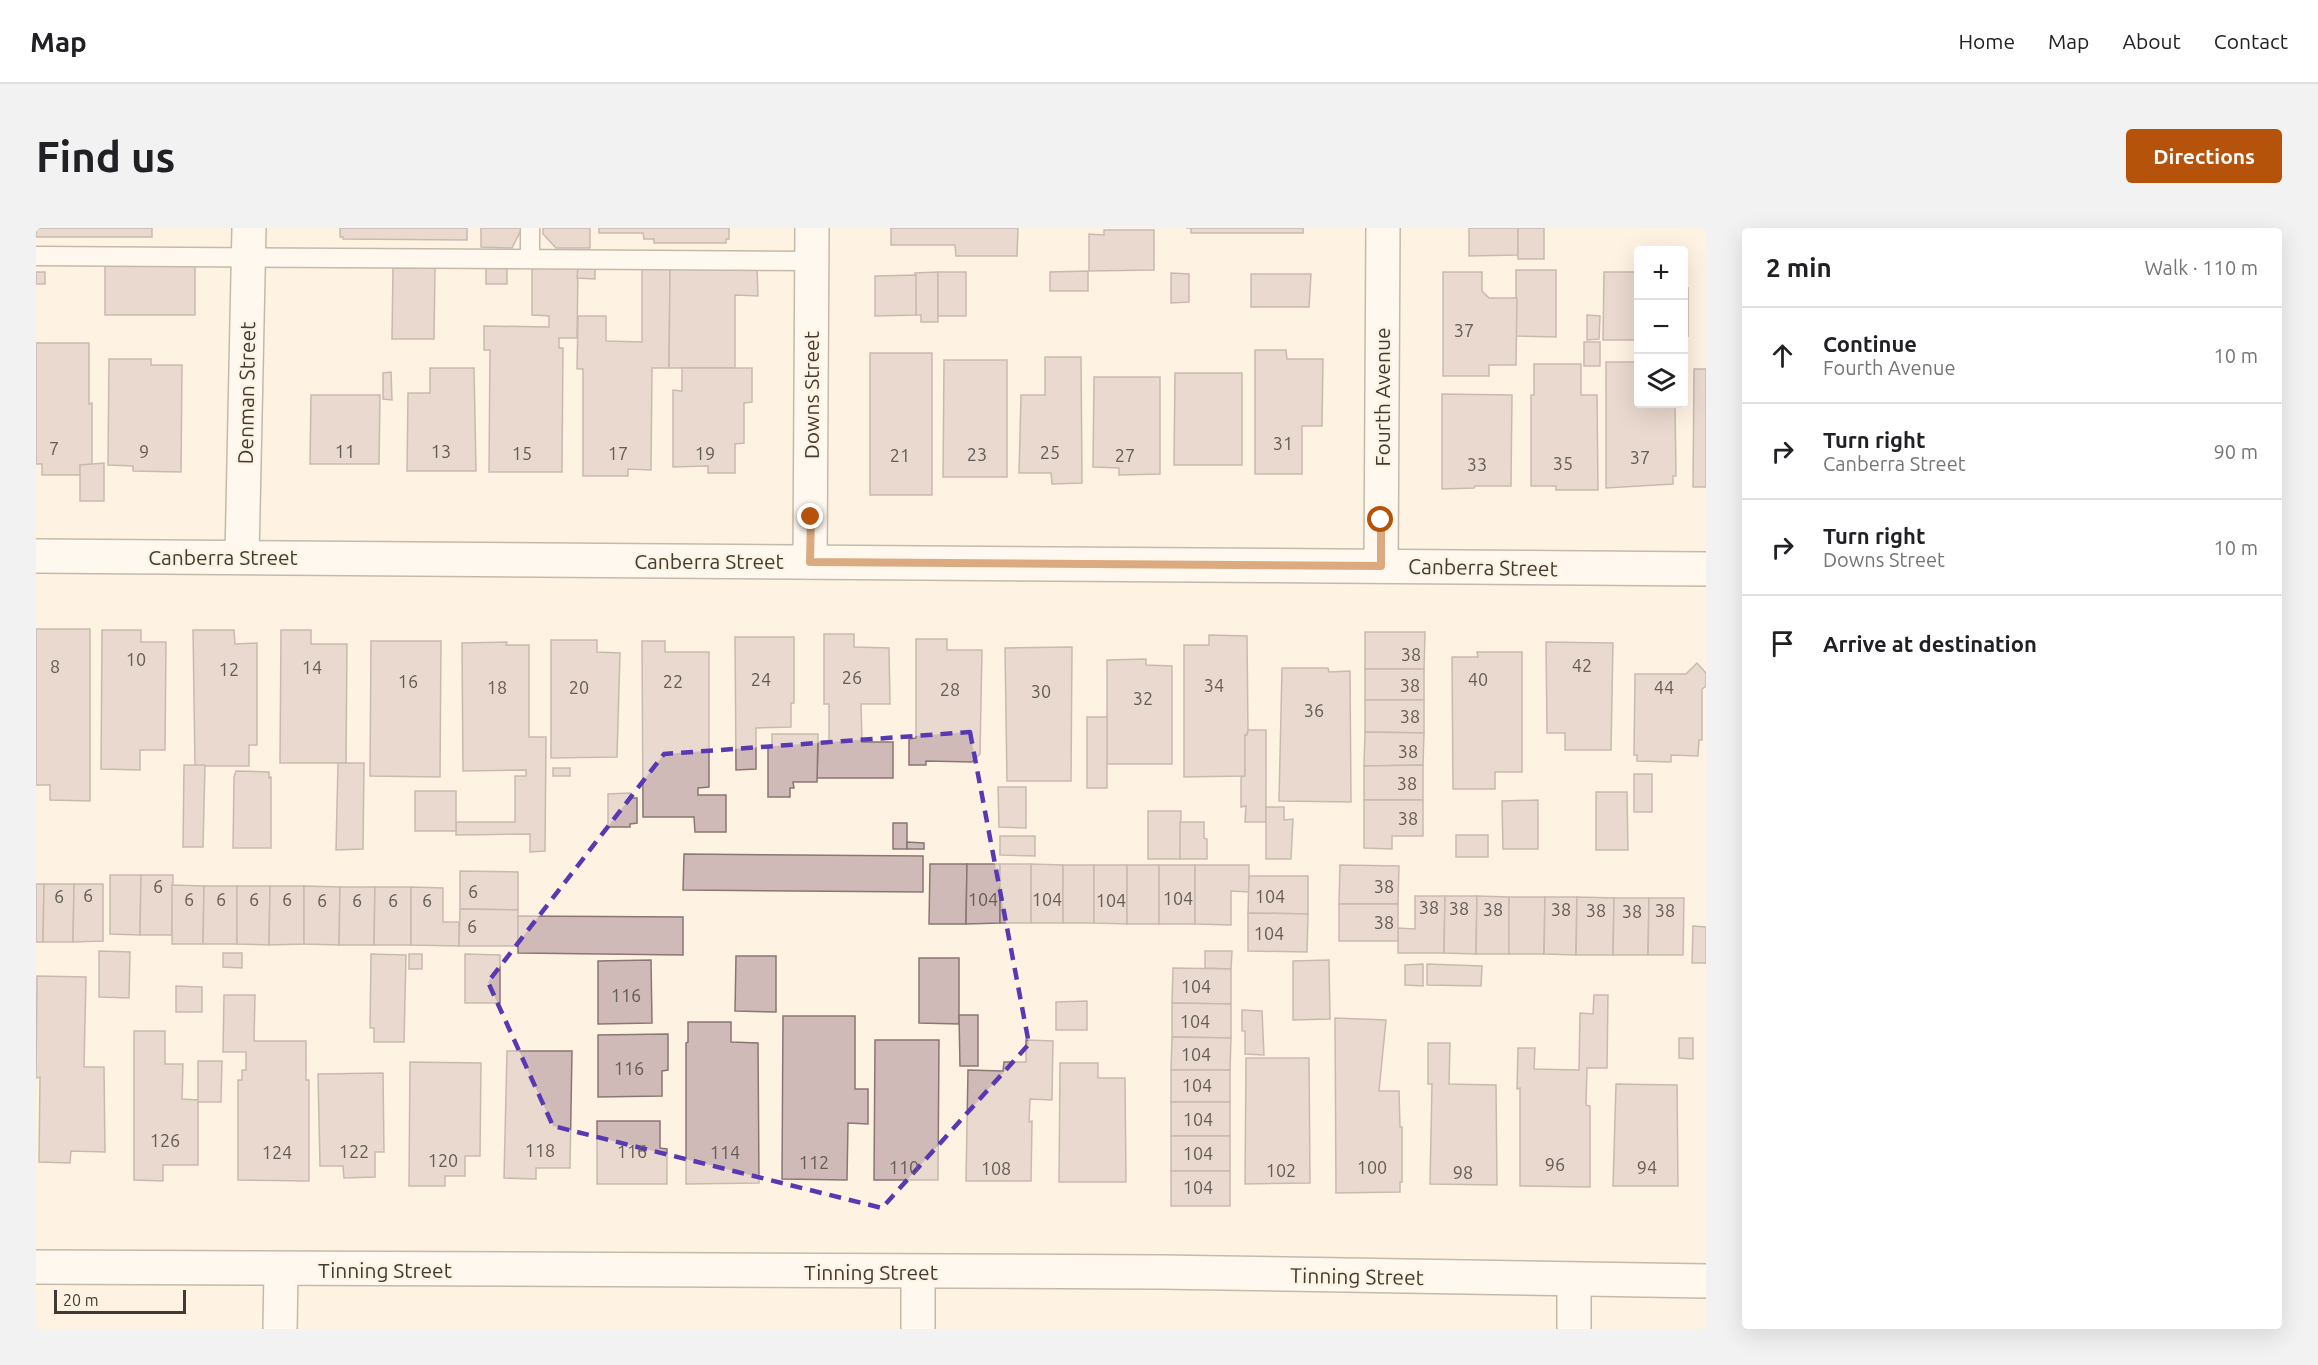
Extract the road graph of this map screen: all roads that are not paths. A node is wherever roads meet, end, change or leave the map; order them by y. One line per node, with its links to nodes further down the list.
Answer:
1 (530, 228): 6 (lane)
2 (812, 228): 7 (street, Downs Street)
3 (1383, 228): 11 (street, Fourth Avenue)
4 (249, 243): 5 (lane); 6 (lane); 9 (street, Denman Street)
5 (36, 256)
6 (530, 258): 7 (lane)
7 (812, 261): 10 (street, Downs Street)
8 (36, 556): 9 (street, Canberra Street)
9 (242, 557): 10 (street, Canberra Street)
10 (810, 562): 11 (street, Canberra Street)
11 (1381, 566): 12 (street, Canberra Street)
12 (1706, 569)
13 (36, 1267): 14 (street, Tinning Street)
14 (281, 1270): 15 (street, Tinning Street); 18 (street)
15 (918, 1272): 16 (street, Tinning Street); 19 (street)
16 (1574, 1280): 17 (street, Tinning Street); 20 (street)
17 (1706, 1281)
18 (280, 1329)
19 (918, 1329)
20 (1574, 1329)

